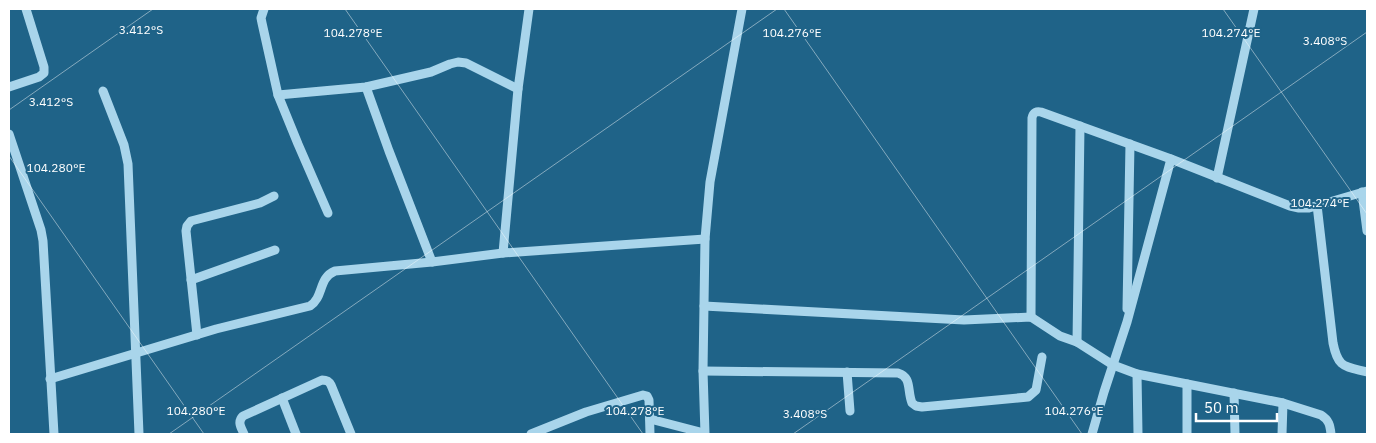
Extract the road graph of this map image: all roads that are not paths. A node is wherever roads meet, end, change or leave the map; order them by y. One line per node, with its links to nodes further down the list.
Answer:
1 (26, 9): 6 (street)
2 (264, 9): 10 (street)
3 (529, 9): 8 (street)
4 (742, 9): 21 (street)
5 (1254, 9): 15 (street)
6 (9, 87)
7 (366, 87): 8 (street); 10 (street); 24 (street)
8 (518, 89): 23 (street)
9 (103, 91): 31 (street)
10 (278, 95): 19 (street)
11 (1080, 126): 13 (street); 27 (street); 30 (street)
12 (9, 134): 38 (street)
13 (1130, 144): 14 (street); 28 (street)
14 (1171, 159): 15 (street); 28 (street)
15 (1217, 178): 18 (street)
16 (1365, 191): 18 (street); 20 (street)
17 (274, 196): 25 (street)
18 (1318, 205): 36 (street)
19 (328, 213)
20 (1367, 231)
21 (705, 239): 23 (street); 26 (street)
22 (275, 250): 25 (street)
23 (503, 253): 24 (street)
24 (432, 262): 29 (street)
25 (191, 280): 29 (street)
26 (704, 306): 27 (street); 34 (street)
27 (1030, 317): 30 (street)
28 (1126, 322): 33 (street)
29 (197, 335): 31 (street)
30 (1077, 342): 33 (street)
31 (135, 354): 38 (street); 46 (street)
32 (1042, 357): 35 (street)
33 (1113, 365): 37 (street); 53 (street)
34 (703, 371): 35 (street); 52 (street)
35 (847, 372): 43 (street)
36 (1367, 372)
37 (1137, 374): 39 (street); 54 (street)
38 (50, 379): 45 (street)
39 (1187, 384): 40 (street); 55 (street)
40 (1234, 393): 42 (street); 56 (street)
41 (282, 398): 47 (street); 48 (street); 49 (street)
42 (1283, 403): 57 (street); 58 (street)
43 (850, 411)
44 (650, 419): 50 (street); 51 (street); 52 (street)
45 (54, 434)
46 (139, 434)
47 (244, 434)
48 (296, 434)
49 (351, 434)
50 (531, 434)
51 (650, 434)
52 (704, 434)
53 (1092, 434)
54 (1138, 434)
55 (1187, 434)
56 (1235, 434)
57 (1282, 434)
58 (1331, 434)

